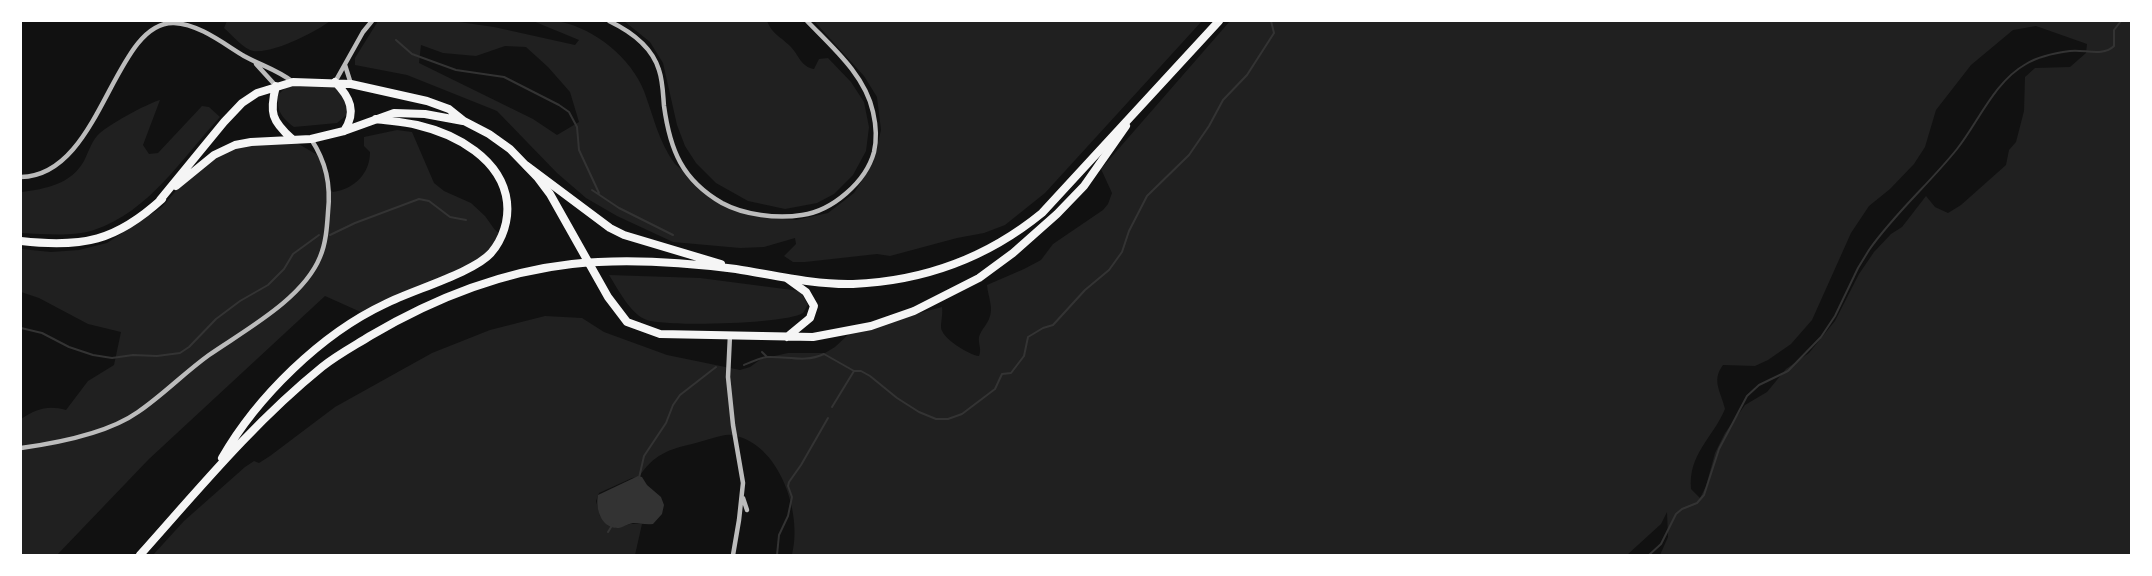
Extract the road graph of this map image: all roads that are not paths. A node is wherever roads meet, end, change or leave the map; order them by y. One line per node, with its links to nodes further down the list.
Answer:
1 (372, 21): 6 (street)
2 (609, 21): 3 (street)
3 (807, 21)
4 (1219, 21): 11 (main road)
5 (254, 62): 7 (street); 10 (street); 18 (street)
6 (345, 65): 8 (street); 9 (street)
7 (293, 82): 8 (main road); 10 (main road)
8 (335, 82): 9 (main road); 14 (main road)
9 (351, 84): 13 (main road)
10 (276, 86): 15 (main road); 19 (main road)
11 (1132, 117): 22 (main road); 24 (main road)
12 (376, 119): 13 (main road); 14 (main road); 26 (main road)
13 (464, 121): 17 (main road)
14 (345, 131): 16 (main road)
15 (292, 138): 16 (main road); 19 (main road)
16 (311, 139): 25 (street)
17 (527, 166): 21 (main road); 23 (main road)
18 (21, 177)
19 (160, 200): 20 (main road)
20 (21, 241)
21 (736, 269): 22 (main road); 26 (main road)
22 (788, 279): 24 (main road)
23 (730, 335): 24 (main road); 27 (street)
24 (786, 338)
25 (21, 448)
26 (216, 470): 29 (main road)
27 (742, 495): 28 (street); 30 (street)
28 (747, 510)
29 (140, 555)
30 (733, 555)

